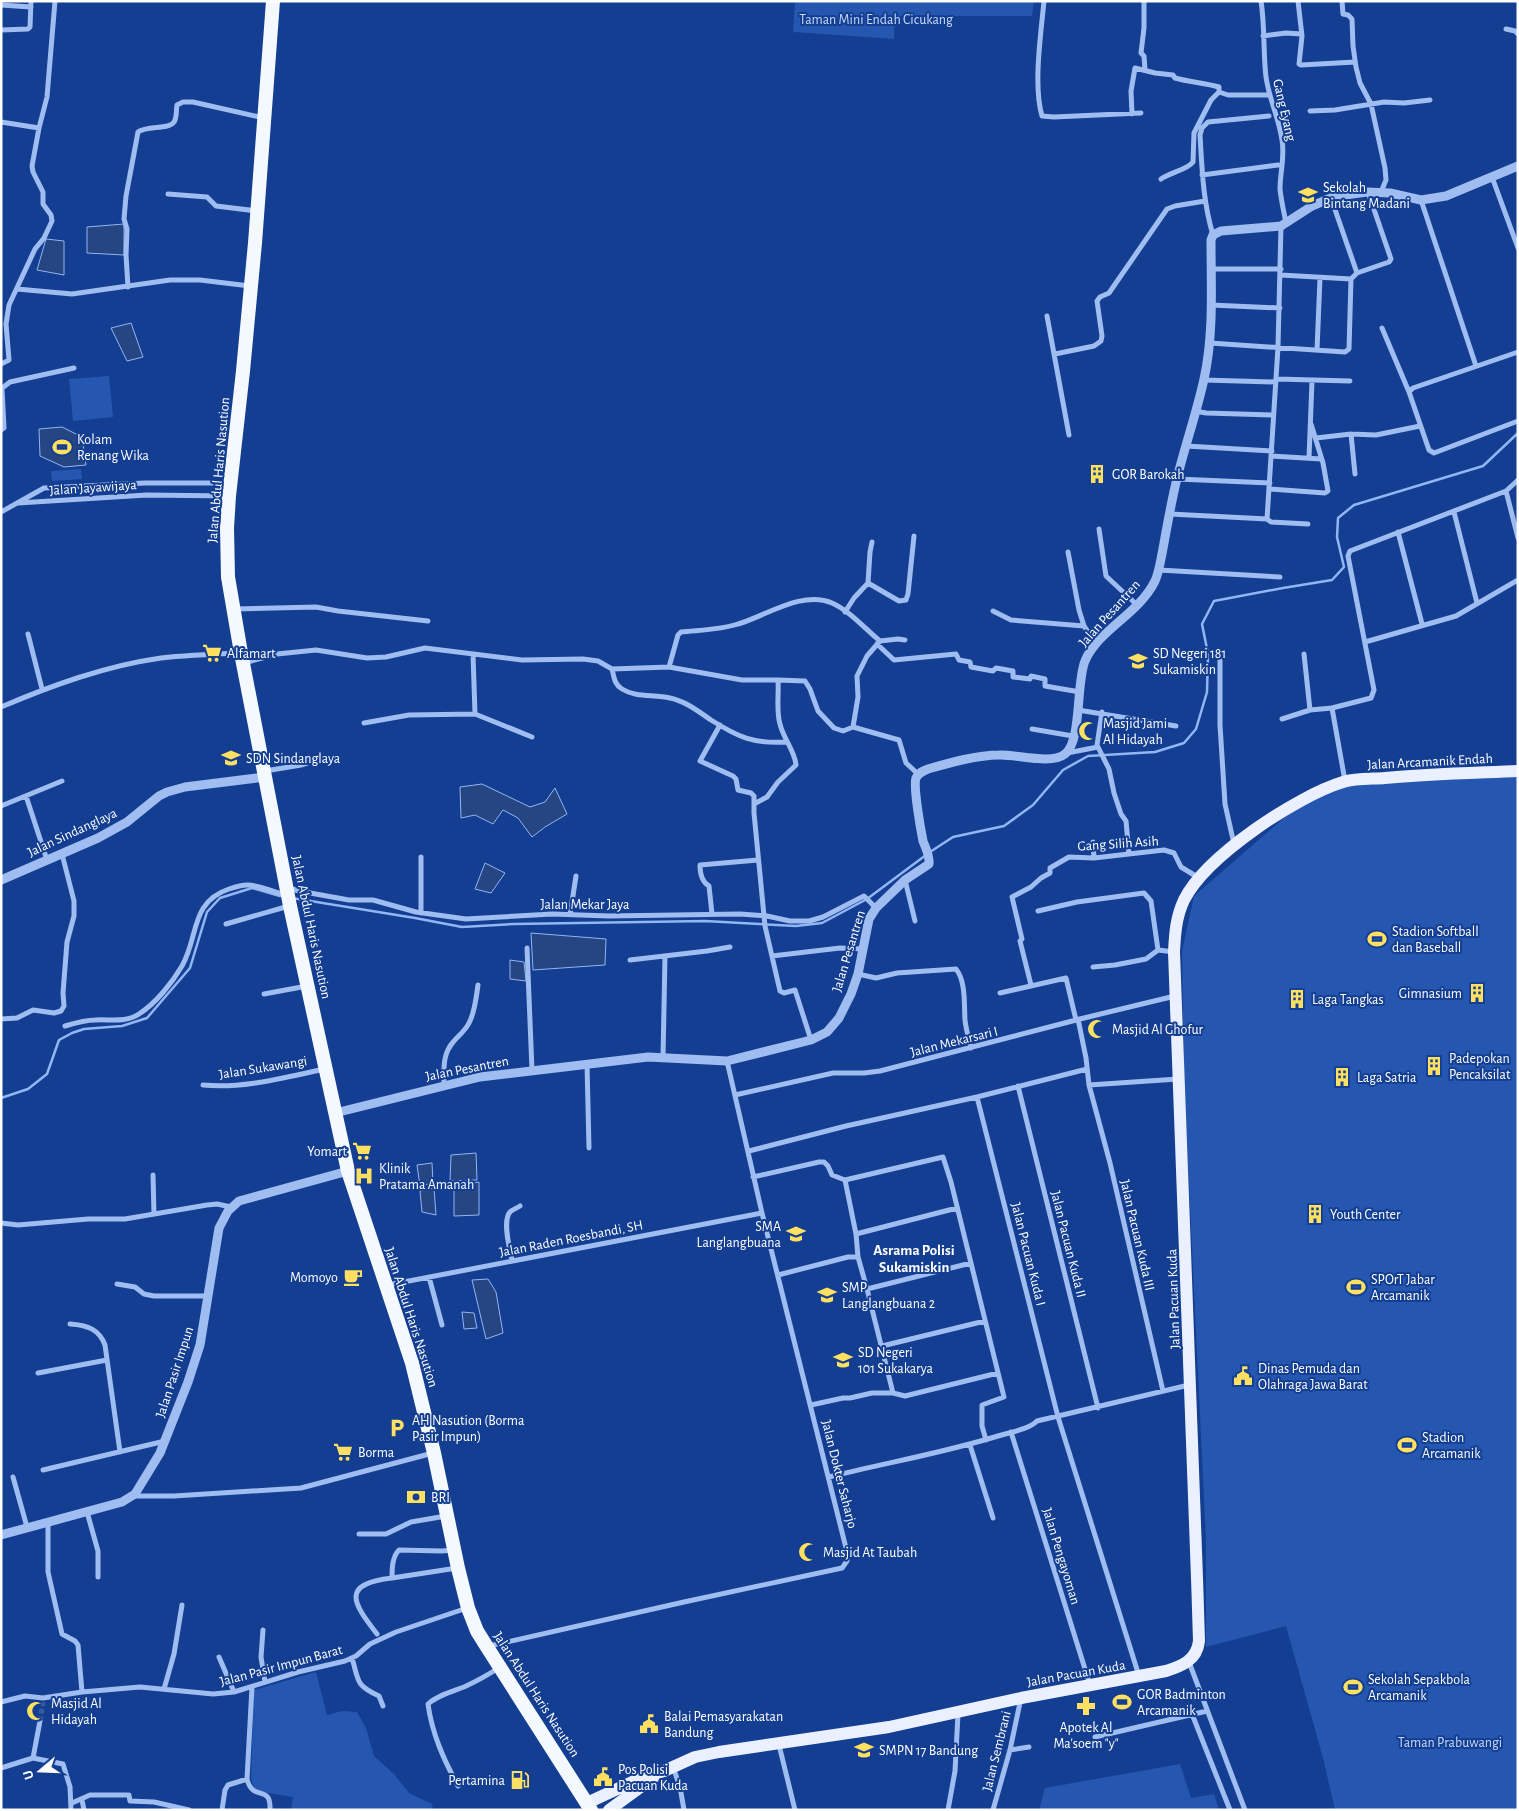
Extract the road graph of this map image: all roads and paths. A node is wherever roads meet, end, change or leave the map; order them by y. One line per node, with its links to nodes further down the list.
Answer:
1 (55, 1): 27 (street)
2 (273, 1): 25 (highway, Jalan Abdul Haris Nasution)
3 (1044, 1): 23 (street)
4 (1144, 1): 16 (street)
5 (1261, 1): 14 (street, Gang Eyang)
6 (1298, 1): 12 (street)
7 (1342, 1): 15 (street)
8 (31, 4): 9 (street); 11 (street)
9 (1, 5)
10 (1506, 29): 13 (street)
11 (1, 30)
12 (1301, 34): 14 (street); 15 (street)
13 (1518, 34)
14 (1263, 36): 18 (street, Gang Eyang)
15 (1355, 62): 20 (street)
16 (1145, 70): 17 (street); 23 (street)
17 (1219, 92): 18 (street); 32 (street)
18 (1269, 95): 40 (street, Gang Eyang)
19 (1430, 100): 20 (street)
20 (1371, 104): 21 (street); 34 (street)
21 (1310, 111)
22 (1142, 113): 23 (street)
23 (1132, 114)
24 (1269, 116): 30 (street)
25 (264, 118): 39 (highway, Jalan Abdul Haris Nasution); 50 (street)
26 (1, 122): 27 (street)
27 (39, 128): 51 (street)
28 (1278, 165): 30 (street)
29 (1518, 166): 31 (street)
30 (1202, 175): 38 (street)
31 (1492, 177): 37 (street); 42 (street)
32 (1162, 179)
33 (1368, 192): 34 (street); 36 (street); 45 (street)
34 (1381, 192): 37 (street)
35 (168, 194): 39 (street)
36 (1331, 198): 40 (street); 45 (street)
37 (1421, 200): 62 (street)
38 (1205, 201): 41 (street); 60 (street)
39 (257, 211): 49 (highway, Jalan Abdul Haris Nasution)
40 (1284, 225): 41 (street); 43 (street, Gang Eyang)
41 (1213, 235): 44 (street, Jalan Pesantren)
42 (1518, 248)
43 (1281, 268): 44 (street); 46 (street, Gang Eyang)
44 (1211, 269): 52 (street, Jalan Pesantren)
45 (1357, 273): 48 (street)
46 (1281, 275): 47 (street); 53 (street, Gang Eyang)
47 (1320, 278): 48 (street); 58 (street)
48 (1351, 279): 58 (street)
49 (251, 286): 50 (street); 87 (highway, Jalan Abdul Haris Nasution)
50 (128, 287): 51 (street)
51 (17, 289): 61 (street)
52 (1211, 305): 53 (street); 56 (street, Jalan Pesantren)
53 (1280, 308): 57 (street, Gang Eyang)
54 (1047, 316): 60 (street)
55 (1382, 328): 69 (street)
56 (1210, 343): 57 (street); 64 (street, Jalan Pesantren)
57 (1278, 347): 58 (street); 65 (street, Gang Eyang)
58 (1317, 350)
59 (1518, 352): 62 (street)
60 (1055, 354): 77 (street)
61 (1, 364)
62 (1476, 366): 69 (street)
63 (74, 368): 68 (street)
64 (1204, 380): 65 (street); 70 (street, Jalan Pesantren)
65 (1277, 381): 66 (street); 71 (street, Gang Eyang)
66 (1312, 381): 67 (street); 73 (street)
67 (1350, 382)
68 (2, 389): 75 (street)
69 (1409, 392): 74 (street)
70 (1195, 411): 71 (street); 79 (street, Jalan Pesantren)
71 (1274, 415): 80 (street, Gang Eyang)
72 (1518, 422): 74 (street)
73 (1311, 424): 78 (street); 81 (street)
74 (1420, 426): 76 (street)
75 (1, 430)
76 (1351, 434): 78 (street); 83 (street)
77 (1069, 435)
78 (1316, 438): 82 (street)
79 (1186, 446): 80 (street); 84 (street, Jalan Pesantren)
80 (1272, 454): 81 (street); 86 (street, Gang Eyang)
81 (1309, 458): 82 (street)
82 (1321, 459): 86 (street)
83 (1355, 474)
84 (1176, 479): 86 (street); 92 (street, Jalan Pesantren)
85 (1518, 480): 88 (street)
86 (1269, 486): 93 (street, Gang Eyang)
87 (230, 490): 89 (street, Jalan Jayawijaya); 89 (street, Jalan Jayawijaya); 107 (highway, Jalan Abdul Haris Nasution)
88 (1506, 491): 91 (street); 98 (street)
89 (16, 504): 90 (street, Jalan Jayawijaya)
90 (1, 512)
91 (1454, 512): 96 (street); 105 (street)
92 (1173, 514): 93 (street); 101 (street, Jalan Pesantren)
93 (1267, 519): 94 (street)
94 (1308, 524)
95 (1099, 528): 106 (street)
96 (1398, 532): 111 (street); 116 (street)
97 (914, 536): 104 (street)
98 (1518, 538)
99 (872, 542): 104 (street)
100 (1068, 552): 112 (street)
101 (1158, 570): 102 (street); 106 (street, Jalan Pesantren)
102 (1280, 577)
103 (1518, 580): 105 (street)
104 (868, 583): 109 (street)
105 (1477, 602): 111 (street)
106 (1138, 605): 117 (street, Jalan Pesantren)
107 (234, 609): 110 (street); 121 (highway, Jalan Abdul Haris Nasution)
108 (992, 611): 112 (street)
109 (845, 612): 115 (street); 122 (street)
110 (428, 621)
111 (1422, 624): 116 (street)
112 (1084, 626): 117 (street)
113 (28, 634): 125 (street)
114 (906, 640): 115 (street)
115 (878, 642): 126 (street); 137 (street)
116 (1365, 642): 128 (street)
117 (1096, 644): 126 (street, Jalan Pesantren)
118 (1220, 651): 154 (street)
119 (473, 654): 121 (street); 123 (street); 132 (street)
120 (1304, 654): 130 (street)
121 (242, 658): 125 (street); 146 (highway, Jalan Abdul Haris Nasution)
122 (669, 667): 123 (street); 124 (street)
123 (612, 669): 135 (street)
124 (778, 680): 137 (street); 141 (street)
125 (42, 689): 127 (street)
126 (1080, 692): 129 (street, Jalan Pesantren)
127 (1, 707)
128 (1332, 708): 130 (street); 149 (street)
129 (1078, 710): 131 (street); 139 (street, Jalan Pesantren)
130 (1310, 710): 133 (street)
131 (1102, 712): 136 (street); 142 (street)
132 (475, 714): 134 (street); 140 (street)
133 (1282, 720)
134 (364, 723)
135 (720, 726): 141 (street); 151 (street)
136 (1176, 726)
137 (852, 727): 147 (street)
138 (1032, 729): 139 (street)
139 (1074, 736): 143 (street, Jalan Pesantren)
140 (532, 737)
141 (786, 742): 151 (street)
142 (1098, 749): 143 (street); 156 (street)
143 (1066, 753): 147 (street)
144 (323, 758): 146 (street)
145 (1518, 771): 149 (main road, Jalan Arcamanik Endah)
146 (265, 774): 155 (street, Jalan Sindanglaya); 165 (highway, Jalan Abdul Haris Nasution)
147 (918, 774): 164 (street, Jalan Pesantren)
148 (62, 781): 150 (street)
149 (1345, 781): 154 (main road, Jalan Pacuan Kuda)
150 (26, 796): 152 (street); 159 (street)
151 (754, 804): 160 (street)
152 (1, 806)
153 (1093, 842): 158 (street)
154 (1234, 845): 162 (main road, Jalan Pacuan Kuda)
155 (62, 854): 159 (street, Jalan Sindanglaya); 190 (street)
156 (1129, 854): 158 (street, Gang Silih Asih); 162 (street, Gang Silih Asih)
157 (421, 857): 168 (street)
158 (1094, 858): 185 (street, Gang Silih Asih)
159 (46, 860): 163 (street, Jalan Sindanglaya)
160 (758, 860): 169 (street); 171 (street)
161 (576, 876): 170 (street)
162 (1200, 878): 178 (main road, Jalan Pacuan Kuda)
163 (1, 880)
164 (905, 880): 166 (street, Jalan Pesantren); 172 (street)
165 (288, 897): 168 (street, Jalan Mekar Jaya); 173 (street); 186 (highway, Jalan Abdul Haris Nasution); 192 (street, Jalan Mekar Jaya)
166 (870, 902): 171 (street, Jalan Mekar Jaya); 176 (street, Jalan Pesantren)
167 (1038, 911): 177 (street)
168 (421, 913): 170 (street, Jalan Mekar Jaya)
169 (712, 914): 170 (street, Jalan Mekar Jaya); 171 (street, Jalan Mekar Jaya)
170 (570, 915)
171 (764, 918): 180 (street)
172 (915, 921)
173 (226, 924)
174 (730, 946): 179 (street)
175 (527, 948): 200 (street)
176 (863, 949): 180 (street); 183 (street, Jalan Pesantren)
177 (1158, 950): 178 (street); 182 (street)
178 (1174, 952): 189 (main road, Jalan Pacuan Kuda)
179 (665, 956): 181 (street); 195 (street)
180 (772, 956): 193 (street)
181 (630, 960)
182 (1093, 967)
183 (858, 974): 193 (street, Jalan Pesantren); 194 (street)
184 (478, 985): 203 (street)
185 (1031, 985): 187 (street); 191 (street, Jalan Pacuan Kuda III)
186 (307, 986): 188 (street); 198 (highway, Jalan Abdul Haris Nasution)
187 (1000, 992)
188 (264, 994)
189 (1172, 997): 191 (street, Jalan Mekarsari I); 201 (main road, Jalan Pacuan Kuda)
190 (1, 1019)
191 (1077, 1020): 194 (street, Jalan Mekarsari I); 199 (street, Jalan Pacuan Kuda III)
192 (65, 1026)
193 (811, 1040): 196 (street, Jalan Pesantren)
194 (971, 1048): 206 (street, Jalan Mekarsari I)
195 (663, 1058): 196 (street, Jalan Pesantren); 197 (street, Jalan Pesantren)
196 (727, 1061): 206 (street, Jalan Dokter Saharjo)
197 (587, 1064): 200 (street, Jalan Pesantren); 209 (street)
198 (326, 1069): 202 (street, Jalan Sukawangi); 208 (highway, Jalan Abdul Haris Nasution)
199 (1087, 1069): 204 (street, Jalan Pacuan Kuda III); 205 (street)
200 (532, 1070): 203 (street, Jalan Pesantren)
201 (1179, 1079): 204 (street); 238 (main road, Jalan Pacuan Kuda)
202 (203, 1085)
203 (444, 1085): 208 (street, Jalan Pesantren)
204 (1089, 1085): 239 (street, Jalan Pacuan Kuda III)
205 (1018, 1086): 207 (street); 242 (street, Jalan Pacuan Kuda II)
206 (735, 1095): 210 (street, Jalan Dokter Saharjo)
207 (977, 1097): 210 (street); 243 (street, Jalan Pacuan Kuda I)
208 (335, 1113): 211 (highway, Jalan Abdul Haris Nasution)
209 (589, 1148)
210 (749, 1151): 213 (street, Jalan Dokter Saharjo)
211 (348, 1171): 216 (street); 228 (highway, Jalan Abdul Haris Nasution)
212 (152, 1175): 219 (street)
213 (754, 1177): 214 (street); 218 (street, Jalan Dokter Saharjo)
214 (845, 1180): 217 (street); 221 (street)
215 (520, 1206): 223 (street)
216 (231, 1207): 219 (street); 230 (street, Jalan Pasir Impun)
217 (957, 1208): 221 (street); 224 (street)
218 (762, 1213): 223 (street, Jalan Raden Roesbandi, SH); 225 (street, Jalan Dokter Saharjo)
219 (154, 1214): 220 (street)
220 (1, 1223)
221 (856, 1234): 222 (street)
222 (858, 1257): 225 (street); 229 (street)
223 (512, 1260): 226 (street, Jalan Raden Roesbandi, SH)
224 (971, 1263): 229 (street); 231 (street)
225 (778, 1275): 241 (street, Jalan Dokter Saharjo)
226 (429, 1277): 228 (street, Jalan Raden Roesbandi, SH); 233 (street)
227 (117, 1284): 230 (street)
228 (385, 1285): 249 (highway, Jalan Abdul Haris Nasution)
229 (868, 1289): 234 (street)
230 (209, 1296): 246 (street, Jalan Pasir Impun)
231 (985, 1321): 234 (street); 237 (street)
232 (70, 1324): 235 (street)
233 (442, 1325)
234 (882, 1346): 240 (street)
235 (107, 1360): 236 (street); 248 (street)
236 (38, 1373)
237 (998, 1373): 240 (street); 245 (street)
238 (1191, 1385): 239 (street); 272 (main road, Jalan Pacuan Kuda)
239 (1163, 1391): 242 (street)
240 (893, 1393): 241 (street)
241 (811, 1405): 252 (street, Jalan Dokter Saharjo)
242 (1098, 1408): 243 (street)
243 (1058, 1416): 244 (street); 274 (street, Jalan Pacuan Kuda I)
244 (1012, 1432): 245 (street); 276 (street, Jalan Pengayoman)
245 (986, 1440): 247 (street)
246 (166, 1441): 248 (street); 253 (street, Jalan Pasir Impun)
247 (970, 1445): 252 (street); 256 (street)
248 (120, 1452): 250 (street)
249 (434, 1453): 253 (street); 255 (highway, Jalan Abdul Haris Nasution)
250 (43, 1470)
251 (13, 1477): 258 (street)
252 (829, 1477): 269 (street, Jalan Dokter Saharjo)
253 (133, 1496): 254 (street)
254 (87, 1512): 257 (street); 263 (street)
255 (447, 1516): 259 (street); 261 (highway, Jalan Abdul Haris Nasution)
256 (993, 1518)
257 (48, 1522): 258 (street); 279 (street)
258 (27, 1527): 260 (street)
259 (359, 1534)
260 (1, 1535)
261 (454, 1550): 262 (highway, Jalan Abdul Haris Nasution); 264 (street)
262 (458, 1568): 264 (street); 266 (highway, Jalan Abdul Haris Nasution)
263 (98, 1577)
264 (392, 1578): 268 (street)
265 (182, 1605): 278 (street)
266 (468, 1608): 269 (highway, Jalan Abdul Haris Nasution); 271 (street, Jalan Pasir Impun Barat)
267 (262, 1630): 275 (street)
268 (377, 1634)
269 (487, 1647): 273 (highway, Jalan Abdul Haris Nasution)
270 (219, 1657): 280 (street)
271 (352, 1658): 275 (street, Jalan Pasir Impun Barat); 283 (street)
272 (1189, 1661): 274 (main road, Jalan Pacuan Kuda); 284 (street)
273 (500, 1667): 296 (street); 299 (highway, Jalan Abdul Haris Nasution)
274 (1140, 1676): 276 (main road, Jalan Pacuan Kuda)
275 (265, 1682): 277 (street, Jalan Pasir Impun Barat)
276 (1090, 1686): 281 (main road, Jalan Pacuan Kuda)
277 (252, 1687): 280 (street, Jalan Pasir Impun Barat); 295 (street)
278 (164, 1689): 279 (street, Jalan Pasir Impun Barat); 280 (street, Jalan Pasir Impun Barat)
279 (82, 1692): 282 (street, Jalan Pasir Impun Barat)
280 (234, 1692)
281 (1021, 1698): 285 (main road, Jalan Pacuan Kuda); 291 (street, Jalan Sembrani)
282 (1, 1702)
283 (383, 1706)
284 (1207, 1711): 286 (street); 311 (street)
285 (958, 1713): 289 (main road, Jalan Pacuan Kuda); 308 (street)
286 (1192, 1714): 288 (street); 310 (street)
287 (40, 1721): 292 (street)
288 (1095, 1736)
289 (778, 1744): 294 (main road, Jalan Pacuan Kuda); 307 (street)
290 (1030, 1747): 291 (street)
291 (1010, 1750): 309 (street, Jalan Sembrani)
292 (33, 1758): 293 (street); 298 (street)
293 (1, 1768)
294 (668, 1769): 299 (main road, Jalan Pacuan Kuda); 305 (main road, Jalan Pacuan Kuda); 306 (street)
295 (247, 1779): 303 (street); 304 (street)
296 (458, 1786)
297 (82, 1800): 298 (street); 301 (street); 302 (street)
298 (72, 1803): 300 (street)
299 (589, 1806)
300 (71, 1810)
301 (84, 1810)
302 (189, 1810)
303 (222, 1810)
304 (270, 1810)
305 (609, 1810)
306 (684, 1810)
307 (794, 1810)
308 (948, 1810)
309 (993, 1810)
310 (1230, 1810)
311 (1245, 1810)

